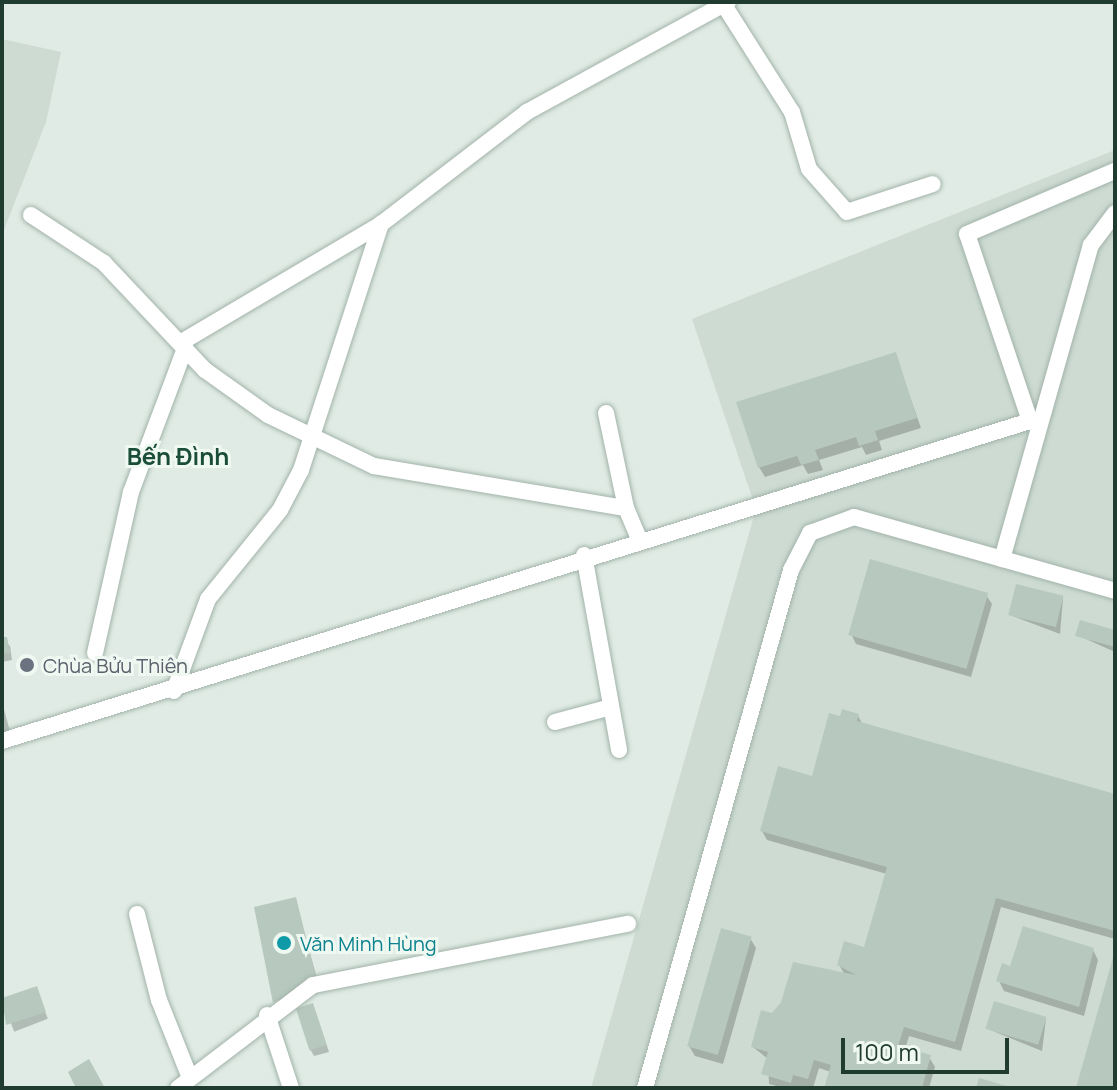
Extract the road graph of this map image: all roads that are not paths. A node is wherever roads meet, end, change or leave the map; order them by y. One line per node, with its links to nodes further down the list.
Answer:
1 (726, 4): 3 (street); 6 (street)
2 (1115, 171): 11 (street)
3 (933, 184)
4 (1115, 213): 13 (street)
5 (31, 215): 7 (street)
6 (381, 224): 7 (street); 9 (street)
7 (182, 346): 9 (street); 15 (street)
8 (606, 413): 10 (street)
9 (312, 438): 10 (street); 16 (street)
10 (626, 508): 11 (street)
11 (639, 538): 12 (street)
12 (584, 555): 16 (street); 17 (street)
13 (1002, 559): 14 (street); 26 (street)
14 (1115, 591)
15 (95, 653)
16 (174, 691): 19 (street)
17 (611, 707): 18 (street); 20 (street)
18 (555, 722)
19 (2, 741)
20 (619, 750)
21 (137, 914): 24 (street)
22 (628, 924): 23 (street)
23 (267, 1015): 24 (street); 25 (street)
24 (184, 1083)
25 (291, 1088)
26 (645, 1088)

